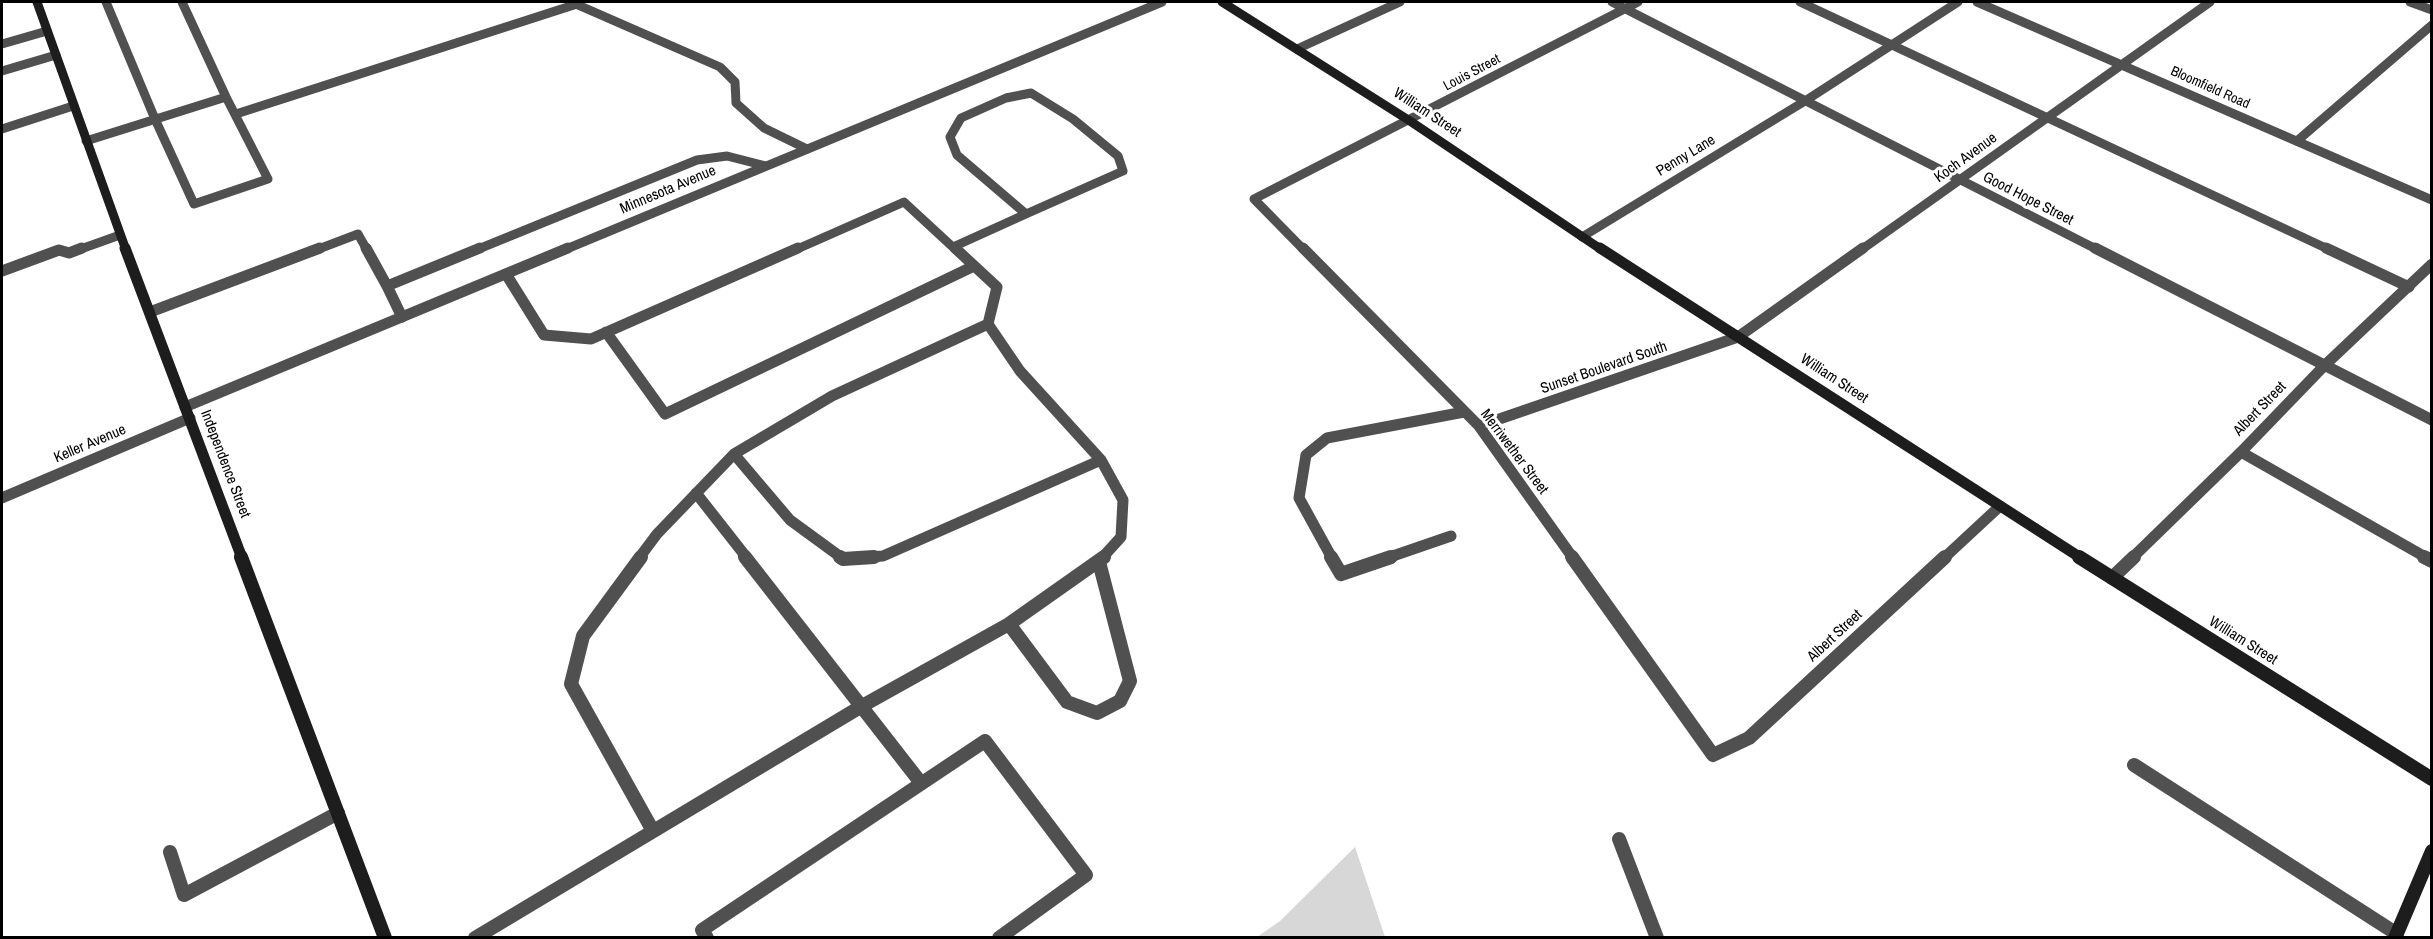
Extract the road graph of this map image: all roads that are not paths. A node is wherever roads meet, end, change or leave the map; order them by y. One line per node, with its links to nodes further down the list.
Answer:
1 (37, 2): 18 (street, Independence Street)
2 (106, 2): 30 (street)
3 (182, 2): 25 (street)
4 (1162, 2): 35 (street, Minnesota Avenue)
5 (1222, 2): 21 (street, William Street)
6 (1400, 2): 21 (street)
7 (1612, 2): 15 (street, Good Hope Street)
8 (1638, 2): 15 (street, Louis Street)
9 (1800, 2): 20 (street)
10 (1958, 2): 20 (street, Penny Lane)
11 (1977, 2): 23 (street, Bloomfield Road)
12 (2210, 2): 23 (street, Koch Avenue)
13 (2410, 2): 16 (street)
14 (574, 3): 28 (street); 35 (street)
15 (1625, 8): 26 (street, Good Hope Street); 31 (street, Louis Street)
16 (2432, 10)
17 (2432, 25): 34 (street)
18 (47, 31): 19 (street); 22 (street, Independence Street)
19 (2, 44)
20 (1892, 45): 26 (street, Penny Lane); 29 (street)
21 (1297, 49): 31 (street, William Street)
22 (56, 55): 24 (street); 27 (street, Independence Street)
23 (2122, 64): 29 (street, Koch Avenue); 34 (street, Bloomfield Road)
24 (2, 71)
25 (226, 97): 28 (street); 30 (street)
26 (1805, 101): 37 (street, Good Hope Street); 42 (street, Penny Lane)
27 (73, 106): 32 (street); 33 (street, Independence Street)
28 (236, 114): 30 (street)
29 (2047, 118): 37 (street, Koch Avenue); 49 (street)
30 (154, 119): 33 (street)
31 (1410, 121): 38 (street, Louis Street); 42 (street, William Street)
32 (2, 129)
33 (86, 141): 41 (street, Independence Street)
34 (2297, 141): 39 (street, Bloomfield Road)
35 (807, 149): 36 (street, Minnesota Avenue)
36 (766, 166): 47 (street, Minnesota Avenue); 48 (street)
37 (1960, 181): 54 (street, Koch Avenue); 55 (street, Good Hope Street)
38 (1254, 199): 56 (street, Merriwether Street)
39 (2432, 200)
40 (1026, 214): 40 (street); 43 (street)
41 (120, 235): 46 (street); 50 (street, Independence Street)
42 (1582, 237): 54 (street, William Street)
43 (953, 247): 45 (street); 53 (street)
44 (2432, 264): 49 (street, Albert Street)
45 (974, 266): 52 (street); 53 (street)
46 (2, 271)
47 (506, 274): 51 (street, Minnesota Avenue); 53 (street)
48 (387, 286): 50 (street); 51 (street)
49 (2409, 287): 55 (street, Albert Street)
50 (150, 312): 57 (street, Independence Street)
51 (402, 317): 57 (street, Minnesota Avenue)
52 (988, 324): 61 (street); 62 (street)
53 (606, 332)
54 (1738, 338): 59 (street, Sunset Boulevard South); 65 (street, William Street)
55 (2324, 366): 58 (street, Good Hope Street); 60 (street, Albert Street)
56 (1464, 411): 59 (street, Merriwether Street); 66 (street)
57 (187, 412): 64 (street, Keller Avenue); 76 (street, Independence Street)
58 (2432, 420)
59 (1479, 426): 72 (street, Merriwether Street)
60 (2241, 452): 67 (street); 69 (street, Albert Street)
61 (734, 454): 62 (street); 63 (street)
62 (1101, 460): 68 (street)
63 (696, 493): 71 (street); 77 (street)
64 (2, 498)
65 (2000, 506): 69 (street, William Street); 72 (street, Albert Street)
66 (1451, 536)
67 (2432, 561)
68 (1099, 562): 70 (street); 70 (street)
69 (2112, 578): 74 (street, William Street)
70 (1009, 624): 71 (street)
71 (862, 706): 75 (street); 77 (street)
72 (1713, 755)
73 (2134, 765): 81 (street)
74 (2432, 779)
75 (921, 783): 84 (street); 85 (street)
76 (338, 813): 80 (street); 82 (street, Independence Street)
77 (653, 831): 83 (street)
78 (1619, 839): 86 (street)
79 (2432, 850): 81 (street)
80 (170, 852)
81 (2396, 936)
82 (385, 938)
83 (475, 938)
84 (707, 938)
85 (999, 938)
86 (1657, 938)

